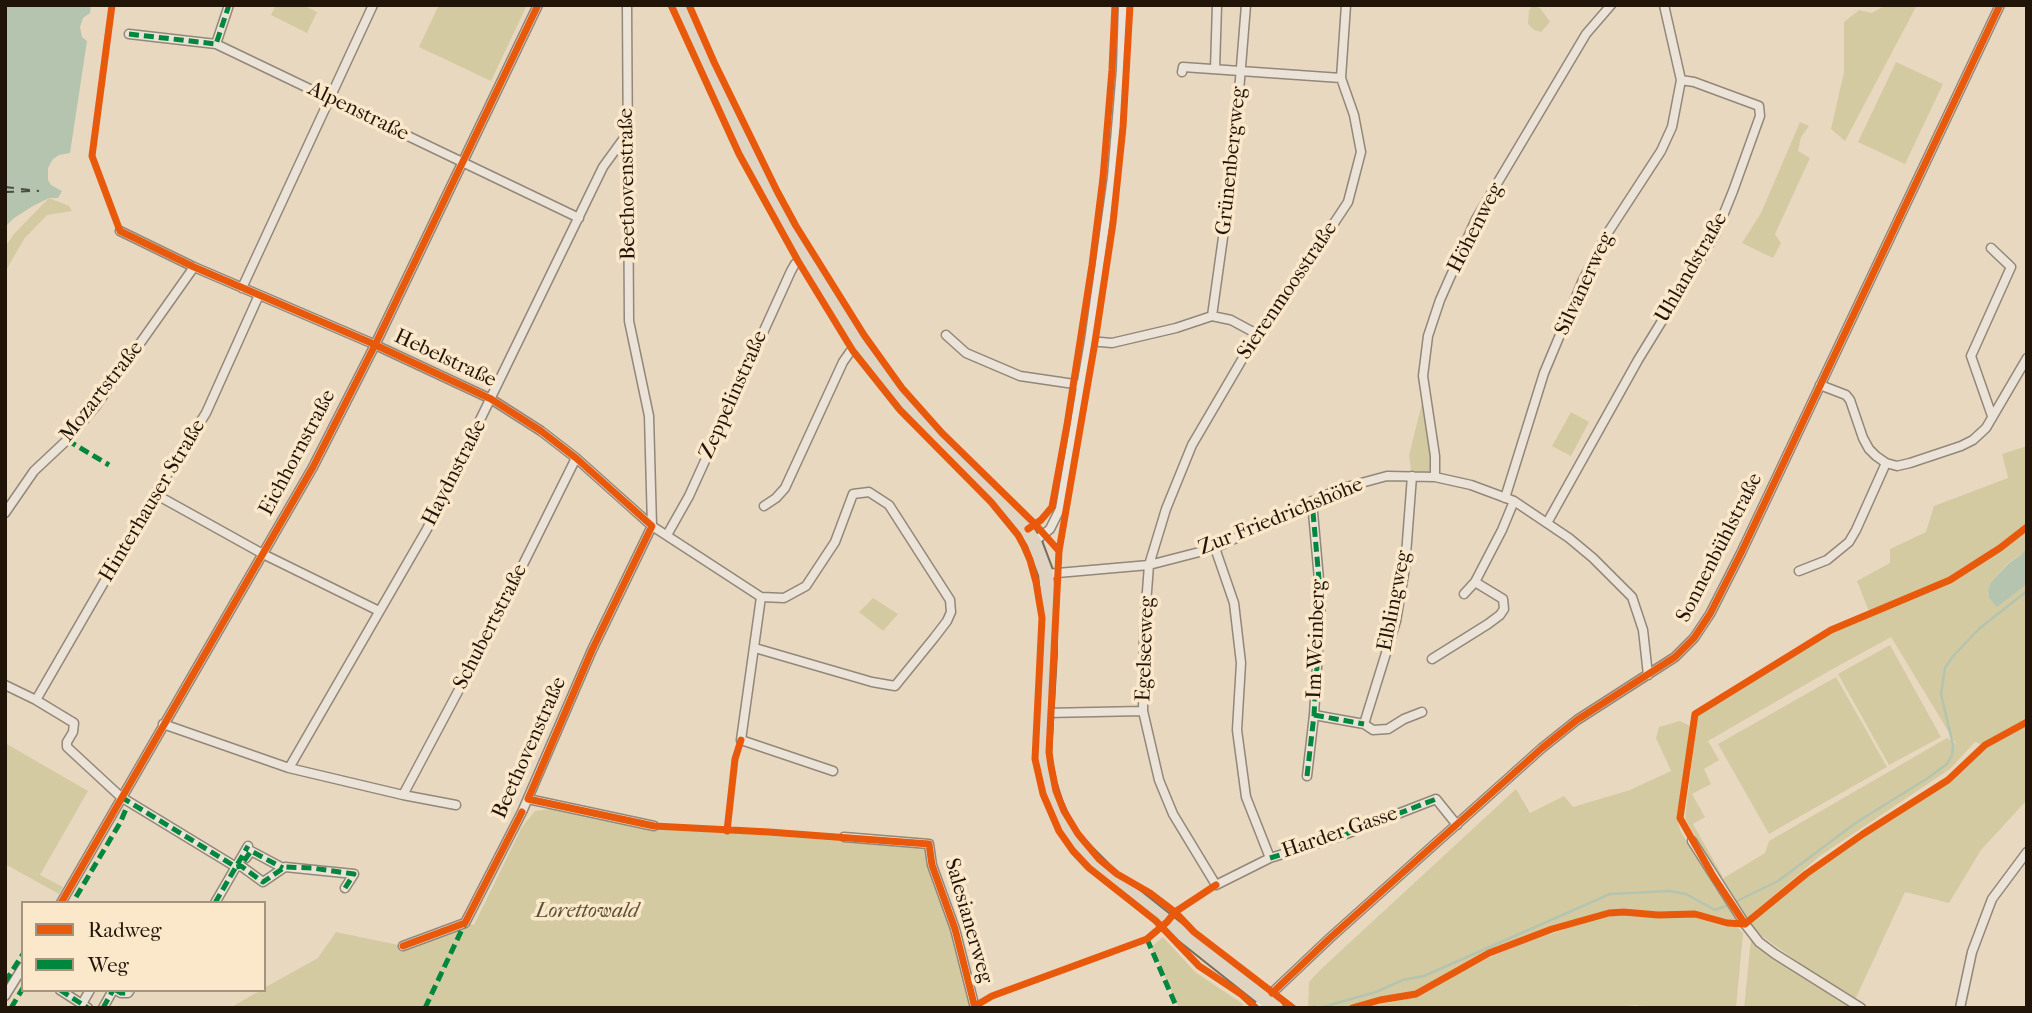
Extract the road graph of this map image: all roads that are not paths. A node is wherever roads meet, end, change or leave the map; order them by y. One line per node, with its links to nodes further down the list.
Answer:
1 (229, 5): 14 (street)
2 (373, 5): 20 (street)
3 (538, 5): 22 (street, Eichhornstraße)
4 (627, 5): 21 (street, Beethovenstraße)
5 (679, 5): 26 (main road)
6 (1123, 5): 33 (street)
7 (1217, 5): 15 (street)
8 (1246, 5): 16 (street, Grünenbergweg)
9 (1346, 5): 18 (street, Sierenmoosstraße)
10 (1611, 5): 44 (street, Höhenweg)
11 (1664, 5): 19 (street)
12 (2000, 5): 38 (street, Sonnenbühlstraße)
13 (129, 34): 14 (street, Alpenstraße)
14 (216, 44): 20 (street, Alpenstraße)
15 (1215, 69): 16 (street); 17 (street)
16 (1241, 71): 18 (street); 30 (street, Grünenbergweg)
17 (1182, 72)
18 (1341, 78): 31 (street, Sierenmoosstraße)
19 (1681, 80): 46 (street, Silvanerweg); 51 (street, Uhlandstraße)
20 (329, 98): 22 (street, Alpenstraße); 28 (street)
21 (627, 134): 23 (street, Haydnstraße); 52 (street, Beethovenstraße)
22 (462, 163): 23 (street, Alpenstraße); 34 (street, Eichhornstraße)
23 (579, 218): 39 (street, Haydnstraße)
24 (121, 230): 27 (street, Hebelstraße)
25 (1991, 248): 40 (street)
26 (805, 257): 35 (main road); 53 (street, Zeppelinstraße)
27 (194, 267): 28 (street, Hebelstraße); 50 (street, Mozartstraße)
28 (242, 288): 29 (street, Hebelstraße)
29 (259, 296): 34 (street, Hebelstraße); 45 (street, Hinterhauser Straße)
30 (1212, 316): 31 (street); 33 (street)
31 (1257, 334): 57 (street, Sierenmoosstraße)
32 (946, 335): 37 (street)
33 (1089, 341): 37 (street)
34 (375, 345): 39 (street, Hebelstraße); 56 (street, Eichhornstraße)
35 (860, 347): 49 (street); 54 (main road)
36 (2027, 358): 40 (street)
37 (1081, 385): 54 (street)
38 (1819, 385): 42 (street); 66 (street, Sonnenbühlstraße)
39 (491, 399): 41 (street, Hebelstraße); 63 (street, Haydnstraße)
40 (1992, 416): 42 (street)
41 (576, 458): 52 (street, Hebelstraße); 78 (street, Schubertstraße)
42 (1886, 463): 58 (street)
43 (1412, 476): 44 (street, Zur Friedrichshöhe); 47 (street, Zur Friedrichshöhe); 74 (street, Elblingweg)
44 (1435, 477): 46 (street, Zur Friedrichshöhe)
45 (155, 494): 56 (street); 68 (street, Hinterhauser Straße)
46 (1505, 498): 48 (street, Zur Friedrichshöhe)
47 (1312, 501): 55 (street, Zur Friedrichshöhe); 72 (street, Im Weinberg)
48 (1514, 501): 51 (street, Zur Friedrichshöhe); 60 (street)
49 (764, 506)
50 (5, 513)
51 (1547, 523): 66 (street, Zur Friedrichshöhe)
52 (652, 526): 53 (street, Hebelstraße); 80 (street, Beethovenstraße)
53 (667, 535): 62 (street, Hebelstraße)
54 (1034, 542): 59 (main road)
55 (1215, 548): 57 (street, Zur Friedrichshöhe); 88 (street)
56 (263, 554): 63 (street); 73 (street, Eichhornstraße)
57 (1149, 565): 59 (street, Zur Friedrichshöhe); 69 (street, Egelseeweg)
58 (1799, 571)
59 (1046, 574): 71 (main road)
60 (1475, 582): 61 (street); 65 (street)
61 (1464, 594)
62 (761, 597): 64 (street); 64 (street)
63 (379, 611): 75 (street, Haydnstraße)
64 (755, 648): 76 (street)
65 (1432, 659)
66 (1648, 675): 82 (street, Sonnenbühlstraße)
67 (5, 685): 68 (street)
68 (36, 700): 79 (street)
69 (1143, 711): 71 (street); 91 (street, Egelseeweg)
70 (1422, 712): 74 (street)
71 (1046, 713): 100 (main road)
72 (1314, 715): 74 (street); 77 (street, Im Weinberg)
73 (163, 724): 75 (street); 79 (street, Eichhornstraße)
74 (1364, 724)
75 (289, 768): 78 (street)
76 (834, 771)
77 (1307, 776)
78 (403, 795): 81 (street)
79 (121, 796): 89 (street); 93 (street, Eichhornstraße)
80 (528, 799): 83 (street); 95 (street, Beethovenstraße)
81 (456, 805)
82 (1457, 825): 88 (street, Harder Gasse); 100 (street, Sonnenbühlstraße)
83 (654, 827)
84 (844, 837): 103 (street, Salesianerweg)
85 (1692, 841): 104 (street)
86 (248, 846): 89 (street)
87 (2027, 852): 105 (street)
88 (1270, 858): 91 (street, Harder Gasse)
89 (238, 867): 90 (street); 90 (street); 94 (street)
90 (282, 868): 92 (street)
91 (1216, 885)
92 (345, 888)
93 (62, 901)
94 (216, 901)
95 (403, 946)
96 (21, 971): 99 (street)
97 (63, 992): 101 (street)
98 (114, 992): 102 (street)
99 (5, 996)
100 (1266, 1005)
101 (85, 1006)
102 (103, 1008)
103 (975, 1008)
104 (1861, 1008)
105 (1960, 1008)

